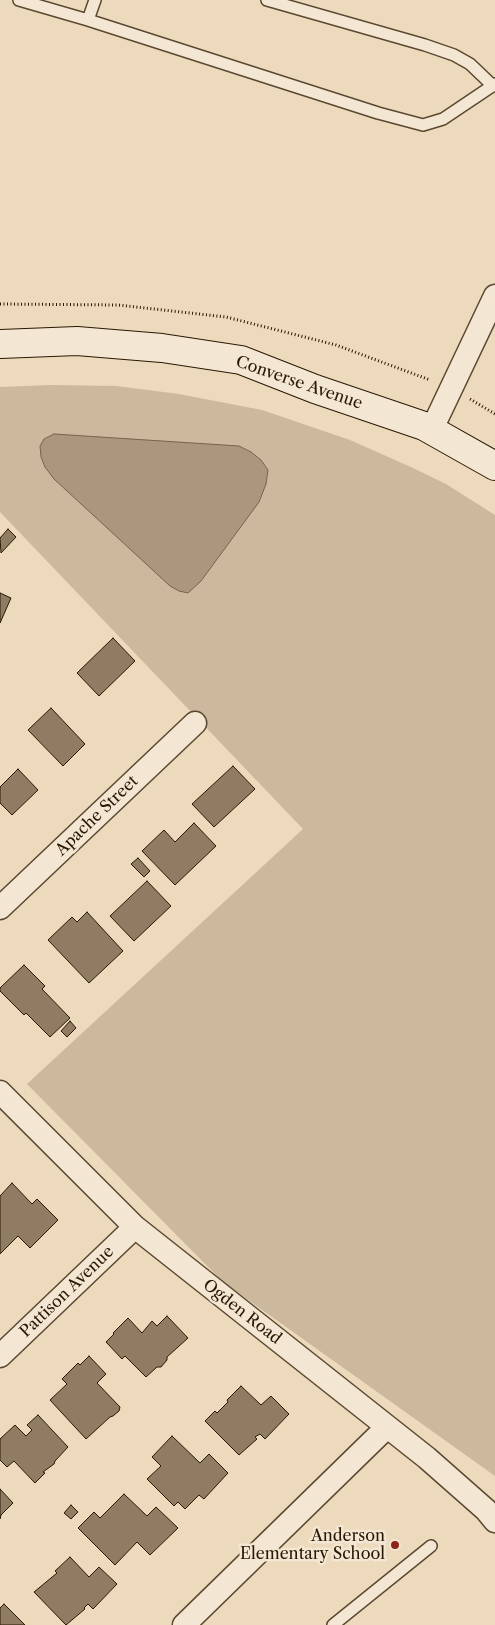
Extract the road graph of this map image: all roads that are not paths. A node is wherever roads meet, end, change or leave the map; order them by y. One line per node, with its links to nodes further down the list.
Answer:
1 (19, 0): 4 (lane)
2 (95, 0): 4 (lane)
3 (267, 0): 5 (lane)
4 (88, 20): 5 (lane)
5 (494, 85)
6 (495, 296): 8 (street)
7 (0, 344): 8 (main road, Converse Avenue)
8 (431, 431): 9 (main road, Converse Avenue)
9 (495, 466)
10 (195, 724): 11 (street, Apache Street)
11 (0, 908)
12 (0, 1092): 13 (street, Ogden Road)
13 (134, 1227): 14 (street, Pattison Avenue); 15 (street, Ogden Road)
14 (0, 1356)
15 (387, 1427): 16 (street, Ogden Road); 18 (street)
16 (495, 1521)
17 (431, 1546): 19 (lane)
18 (188, 1623)
19 (333, 1625)

